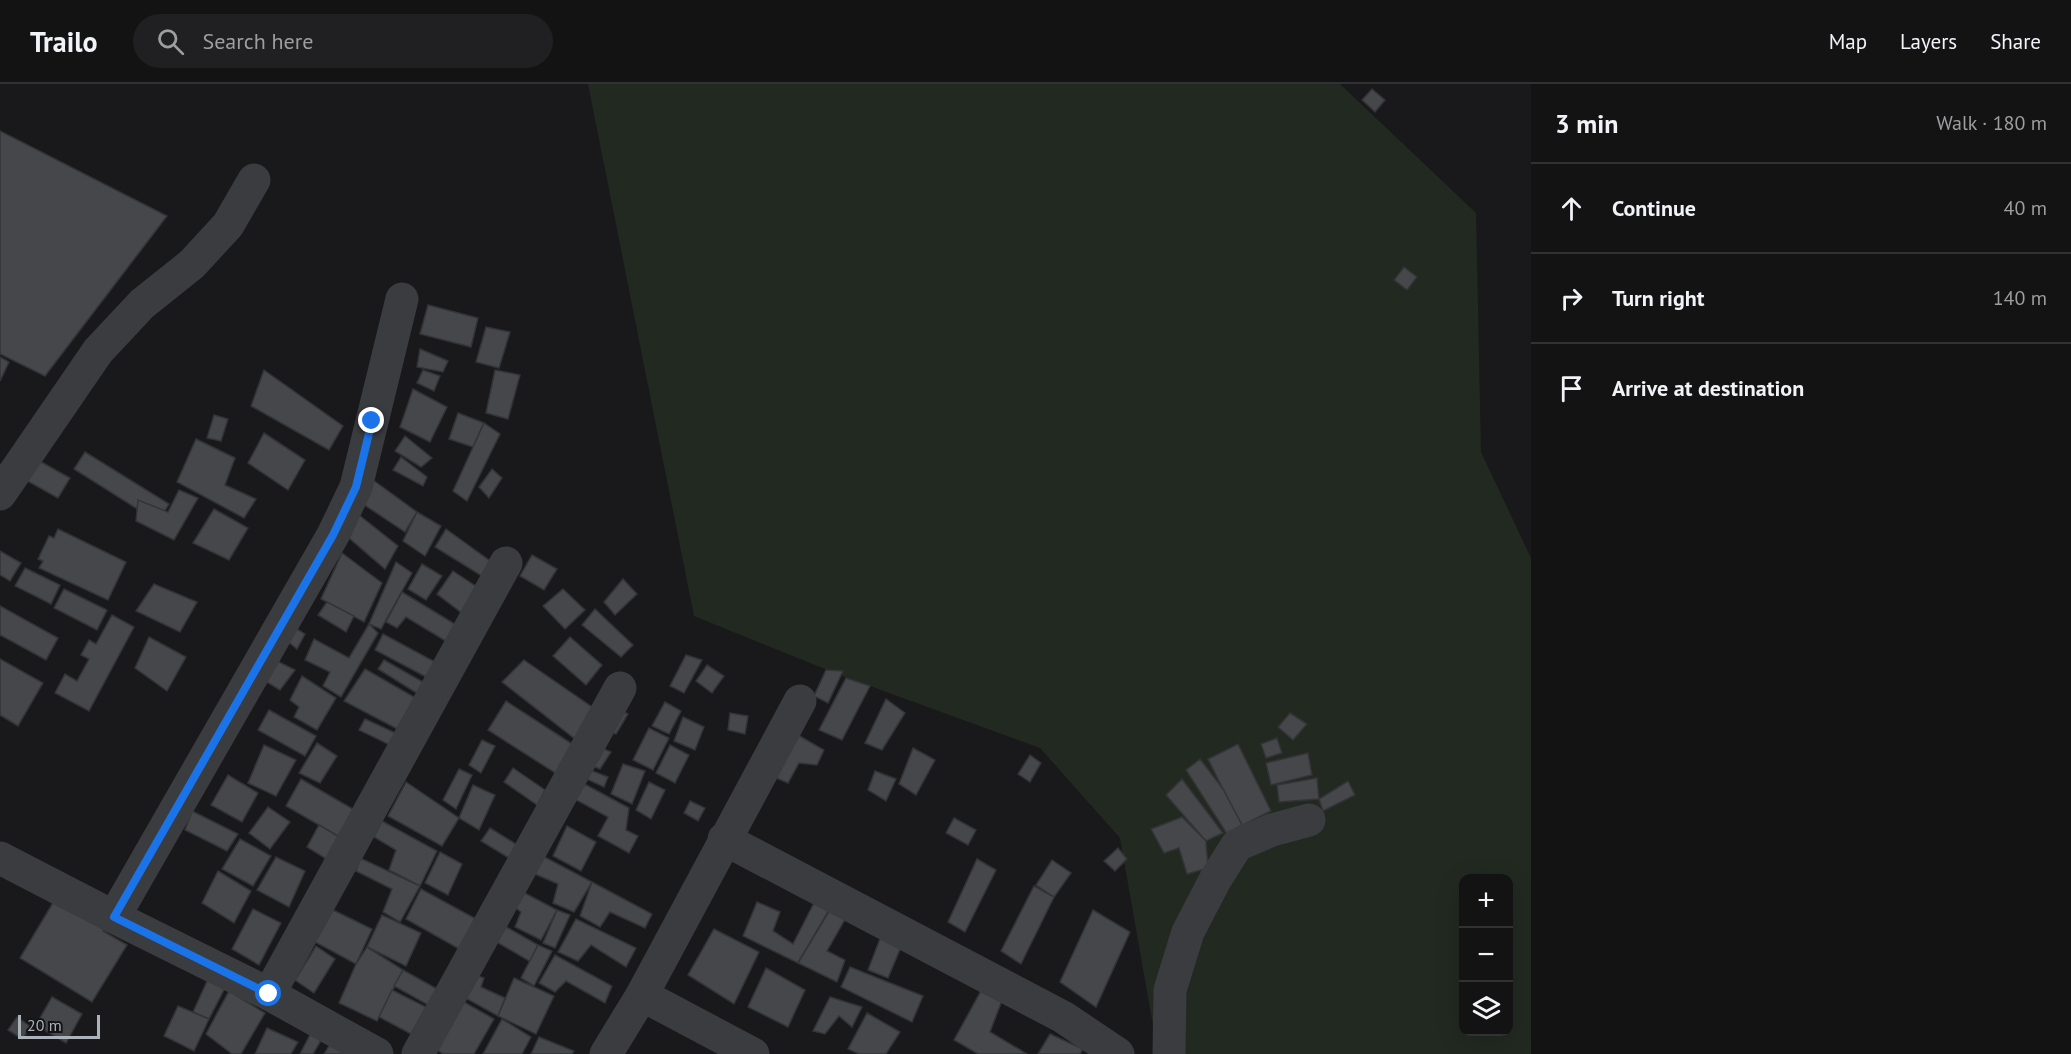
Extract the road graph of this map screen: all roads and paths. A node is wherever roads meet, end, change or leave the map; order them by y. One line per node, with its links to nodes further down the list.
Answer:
1 (254, 180): 3 (street)
2 (402, 299): 10 (street)
3 (0, 494)
4 (506, 563): 11 (street)
5 (620, 688): 14 (street)
6 (800, 701): 8 (street)
7 (1309, 820): 18 (street)
8 (724, 839): 12 (street); 17 (street)
9 (0, 858): 10 (street)
10 (114, 917): 11 (street)
11 (269, 994): 13 (street)
12 (642, 995): 15 (street); 16 (street)
13 (377, 1054)
14 (418, 1054)
15 (606, 1054)
16 (753, 1054)
17 (1118, 1054)
18 (1169, 1054)

